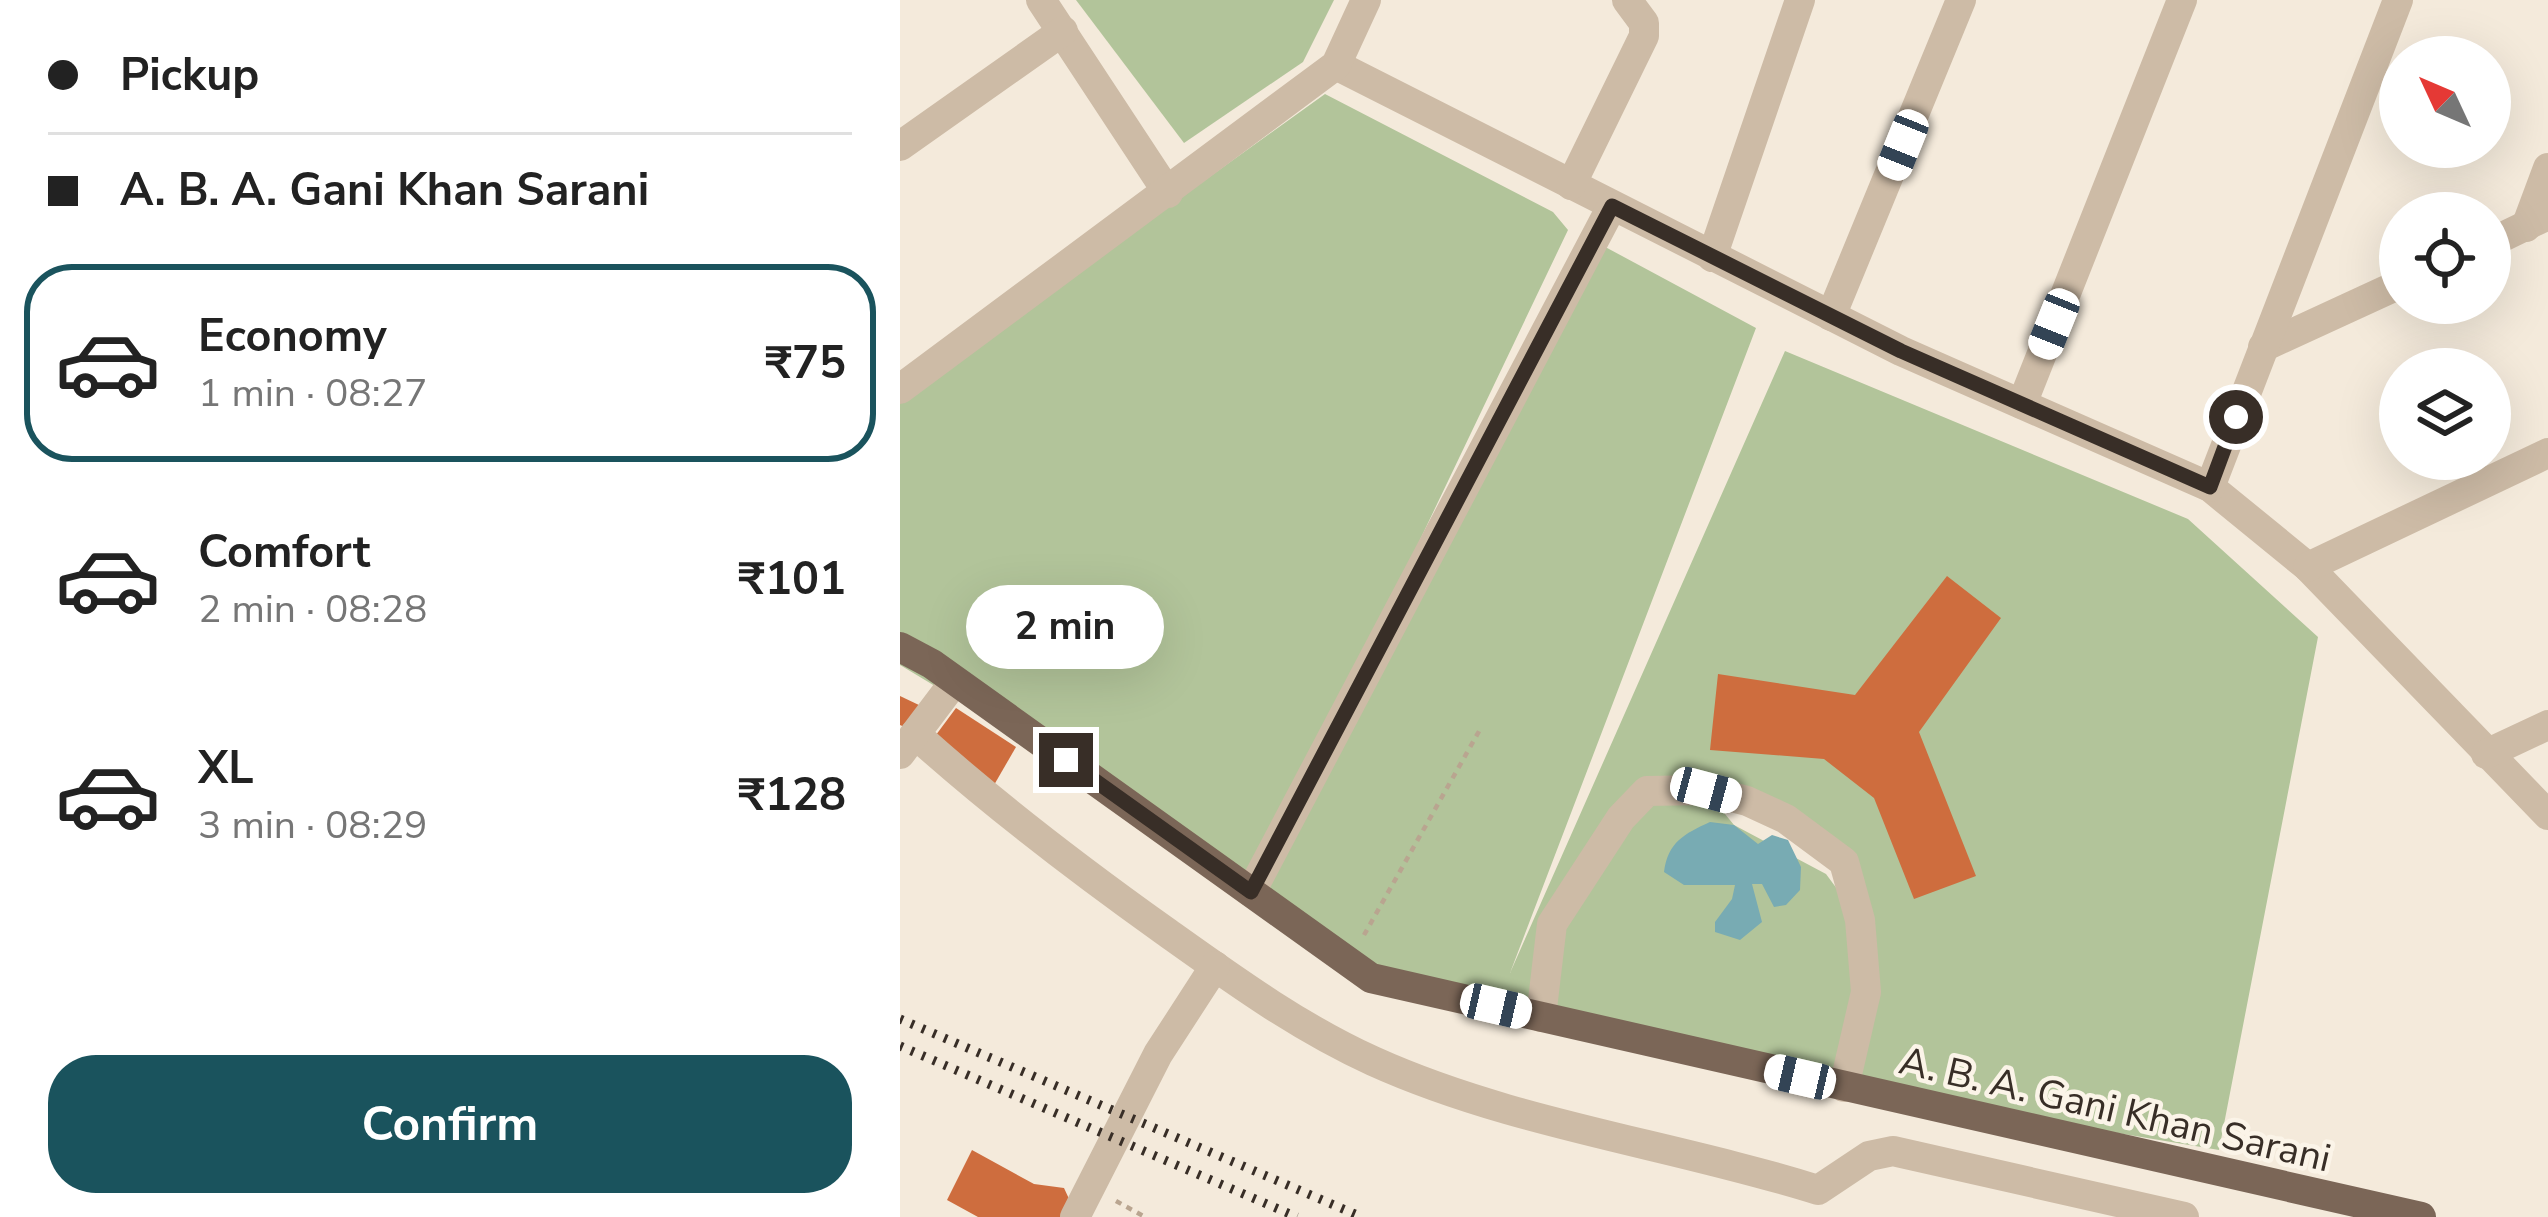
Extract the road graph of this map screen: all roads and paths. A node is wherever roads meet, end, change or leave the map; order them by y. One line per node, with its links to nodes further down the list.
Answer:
1 (1041, 0): 8 (street)
2 (1366, 0): 9 (street)
3 (1628, 0): 12 (street)
4 (1800, 0): 16 (street)
5 (1961, 0): 18 (street)
6 (2182, 0): 21 (street)
7 (2398, 0): 19 (street)
8 (1063, 31): 10 (street); 13 (street)
9 (1336, 65): 12 (street); 13 (street)
10 (900, 146)
11 (2548, 168): 15 (street)
12 (1571, 184): 14 (street)
13 (1168, 194): 20 (street)
14 (1612, 206): 16 (street); 32 (street)
15 (2537, 221)
16 (1712, 256): 18 (street)
17 (2379, 294): 19 (street)
18 (1832, 316): 21 (street)
19 (2264, 347): 23 (street)
20 (900, 389)
21 (2022, 404): 23 (street)
22 (2548, 454): 24 (street)
23 (2210, 487): 24 (street)
24 (2308, 567): 30 (street)
25 (900, 647): 26 (main road, A. B. A. Gani Khan Sarani)
26 (955, 681): 29 (street); 32 (main road, A. B. A. Gani Khan Sarani)
27 (2548, 724): 30 (street)
28 (1482, 727): 33 (path)
29 (907, 744): 34 (street)
30 (2486, 754): 31 (street)
31 (2548, 815)
32 (1251, 892): 33 (main road, A. B. A. Gani Khan Sarani)
33 (1349, 961): 35 (main road, A. B. A. Gani Khan Sarani)
34 (1215, 967): 37 (street); 38 (street)
35 (1541, 1016): 36 (main road, A. B. A. Gani Khan Sarani); 36 (street)
36 (1844, 1087): 39 (main road, A. B. A. Gani Khan Sarani)
37 (1075, 1217)
38 (2184, 1217)
39 (2421, 1217)

